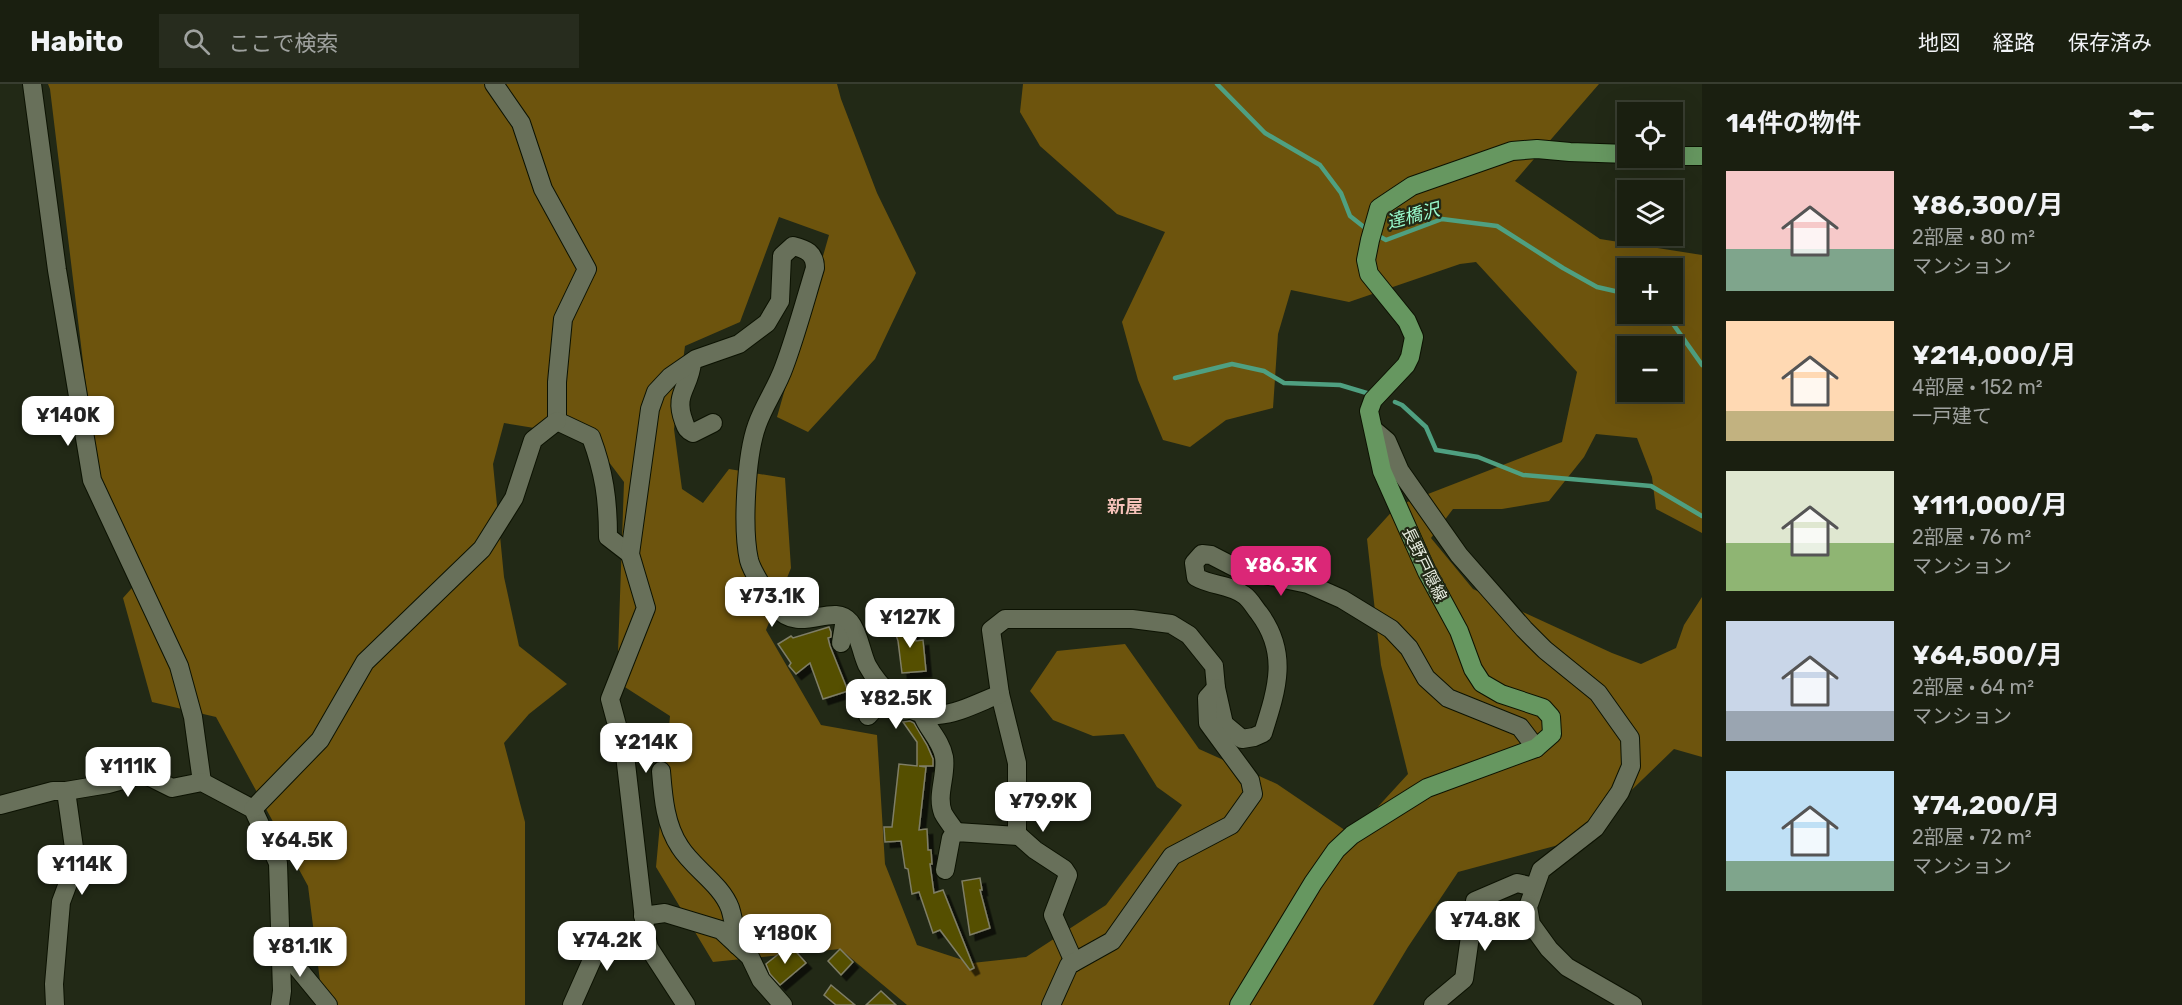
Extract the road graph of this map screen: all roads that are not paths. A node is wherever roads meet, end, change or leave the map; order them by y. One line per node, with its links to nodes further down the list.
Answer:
1 (33, 84): 19 (street)
2 (494, 84): 7 (street)
3 (1617, 154): 9 (main road, 長野戸隠線)
4 (1683, 156): 5 (main road)
5 (1702, 156)
6 (692, 362): 8 (street); 10 (street); 11 (street)
7 (557, 421): 10 (street); 22 (street)
8 (713, 423)
9 (1374, 430): 17 (main road, 長野戸隠線); 26 (street)
10 (630, 554): 27 (street)
11 (845, 619): 12 (street); 15 (street)
12 (841, 643)
13 (1216, 688): 14 (street); 17 (street); 31 (street)
14 (1000, 694): 15 (street); 24 (street)
15 (916, 713): 16 (street); 23 (street)
16 (868, 716)
17 (1536, 748): 39 (main road)
18 (662, 771): 29 (street)
19 (202, 782): 20 (street); 22 (street)
20 (66, 791): 21 (street); 33 (street)
21 (0, 805)
22 (253, 809): 30 (street)
23 (956, 832): 24 (street); 25 (street)
24 (1019, 836): 31 (street)
25 (945, 870)
26 (1534, 887): 40 (street); 41 (street)
27 (643, 916): 28 (street); 29 (street)
28 (646, 936): 36 (street); 37 (street)
29 (737, 945): 32 (street)
30 (282, 949): 34 (street); 35 (street)
31 (1074, 962): 38 (street)
32 (787, 1002)
33 (55, 1005)
34 (280, 1005)
35 (328, 1005)
36 (572, 1005)
37 (686, 1005)
38 (1051, 1005)
39 (1239, 1005)
40 (1433, 1005)
41 (1633, 1005)

